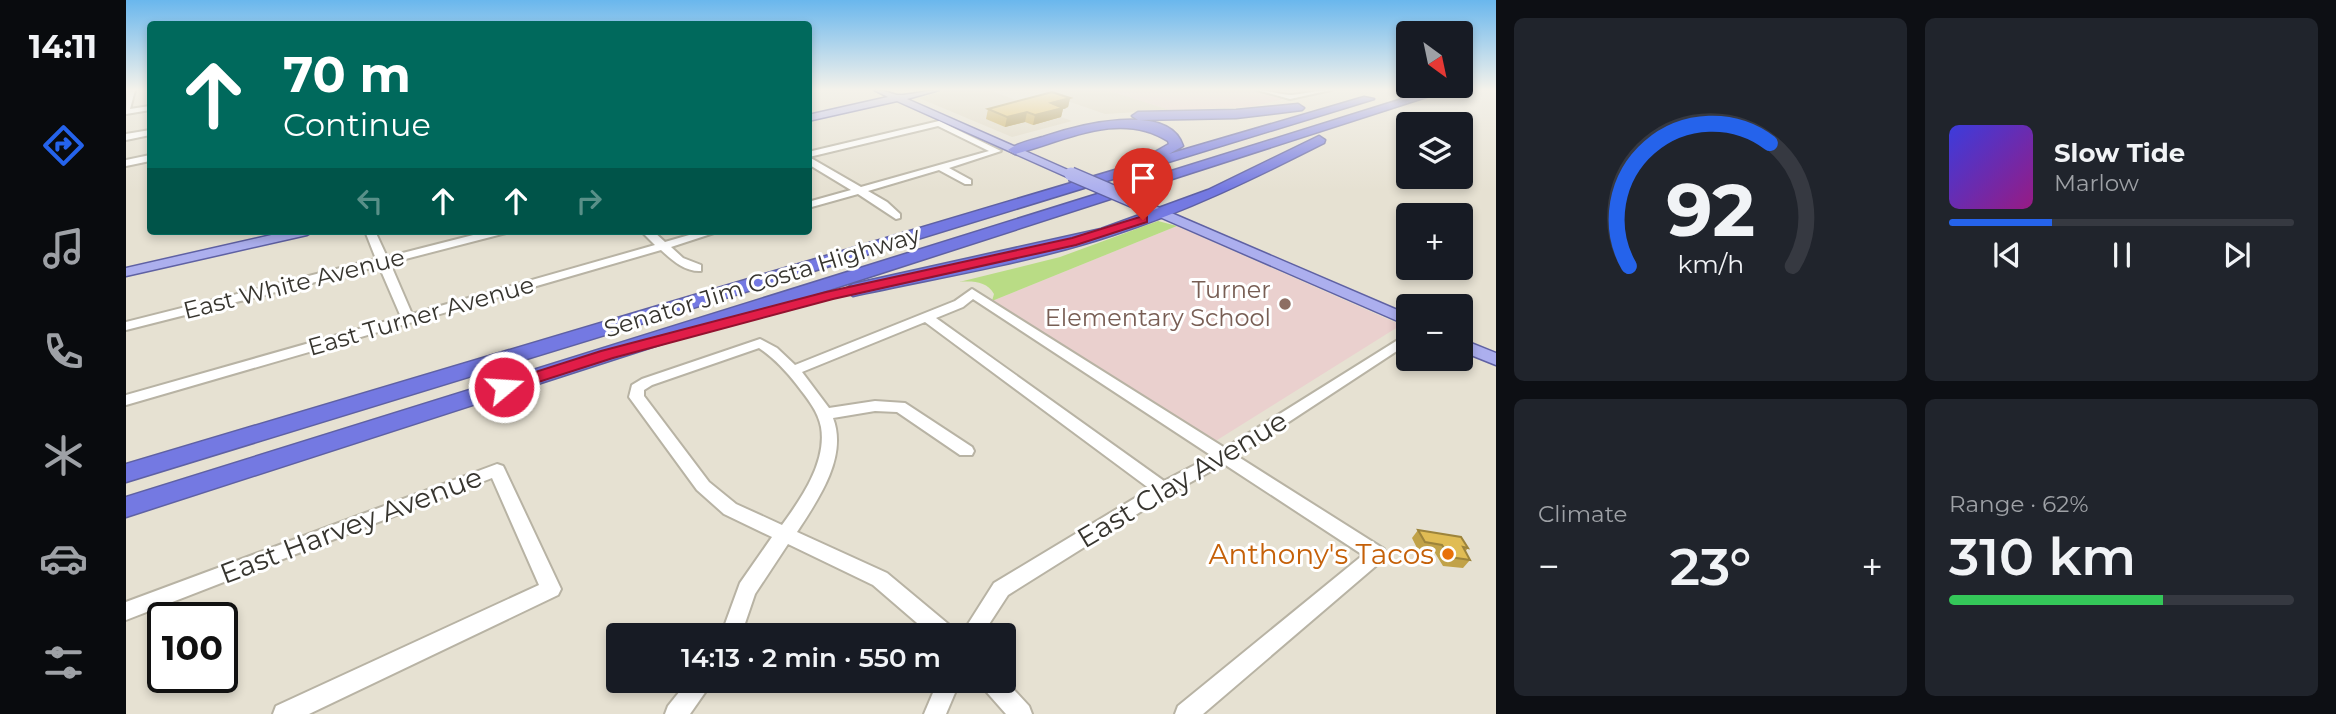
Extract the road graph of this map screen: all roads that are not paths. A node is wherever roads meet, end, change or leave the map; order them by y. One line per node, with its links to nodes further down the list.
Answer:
1 (966, 123): 10 (main road)
2 (1095, 123): 10 (highway)
3 (1115, 123): 10 (highway)
4 (1120, 123): 27 (highway)
5 (1287, 123): 27 (highway, Senator Jim Costa Highway)
6 (1338, 123): 43 (highway, Senator Jim Costa Highway)
7 (1358, 123): 19 (highway)
8 (147, 134): 9 (street)
9 (126, 137)
10 (1016, 146): 19 (main road, bridge)
11 (812, 156): 15 (street)
12 (147, 159): 14 (street)
13 (812, 160): 17 (street)
14 (126, 163)
15 (942, 168): 16 (street); 17 (street)
16 (968, 182)
17 (861, 191): 18 (street); 20 (street)
18 (812, 204)
19 (1167, 211): 32 (main road); 32 (main road); 43 (highway)
20 (896, 216)
21 (263, 235): 30 (main road)
22 (289, 235): 33 (main road)
23 (371, 235): 29 (street)
24 (486, 235): 29 (street, East White Avenue)
25 (650, 235): 28 (street)
26 (702, 235): 28 (street, East Turner Avenue)
27 (917, 235): 50 (highway, Senator Jim Costa Highway)
28 (662, 247): 31 (street); 37 (street, East Turner Avenue)
29 (381, 261): 37 (street); 38 (street, East White Avenue)
30 (126, 265)
31 (697, 268)
32 (1297, 268): 34 (main road); 35 (main road)
33 (126, 272)
34 (1396, 306)
35 (1396, 315)
36 (926, 317): 45 (street); 49 (street); 51 (street)
37 (408, 319): 46 (street, East Turner Avenue)
38 (126, 327)
39 (1473, 340): 42 (main road)
40 (1396, 345): 49 (street, East Clay Avenue)
41 (1473, 349): 44 (main road)
42 (1496, 350)
43 (607, 355): 52 (highway, Senator Jim Costa Highway)
44 (1496, 360)
45 (792, 371): 47 (street); 53 (street)
46 (126, 400)
47 (824, 414): 48 (street); 53 (street)
48 (966, 451)
49 (1225, 456): 51 (street, East Clay Avenue); 65 (street)
50 (126, 473)
51 (1163, 489): 57 (street, East Clay Avenue)
52 (126, 507)
53 (784, 537): 55 (street); 56 (street)
54 (126, 611): 61 (street, East Harvey Avenue)
55 (735, 623)
56 (932, 623)
57 (979, 623)
58 (693, 693): 62 (street)
59 (944, 693): 63 (street)
60 (1002, 693): 64 (street)
61 (284, 714)
62 (676, 714)
63 (935, 714)
64 (1021, 714)
65 (1186, 714)

